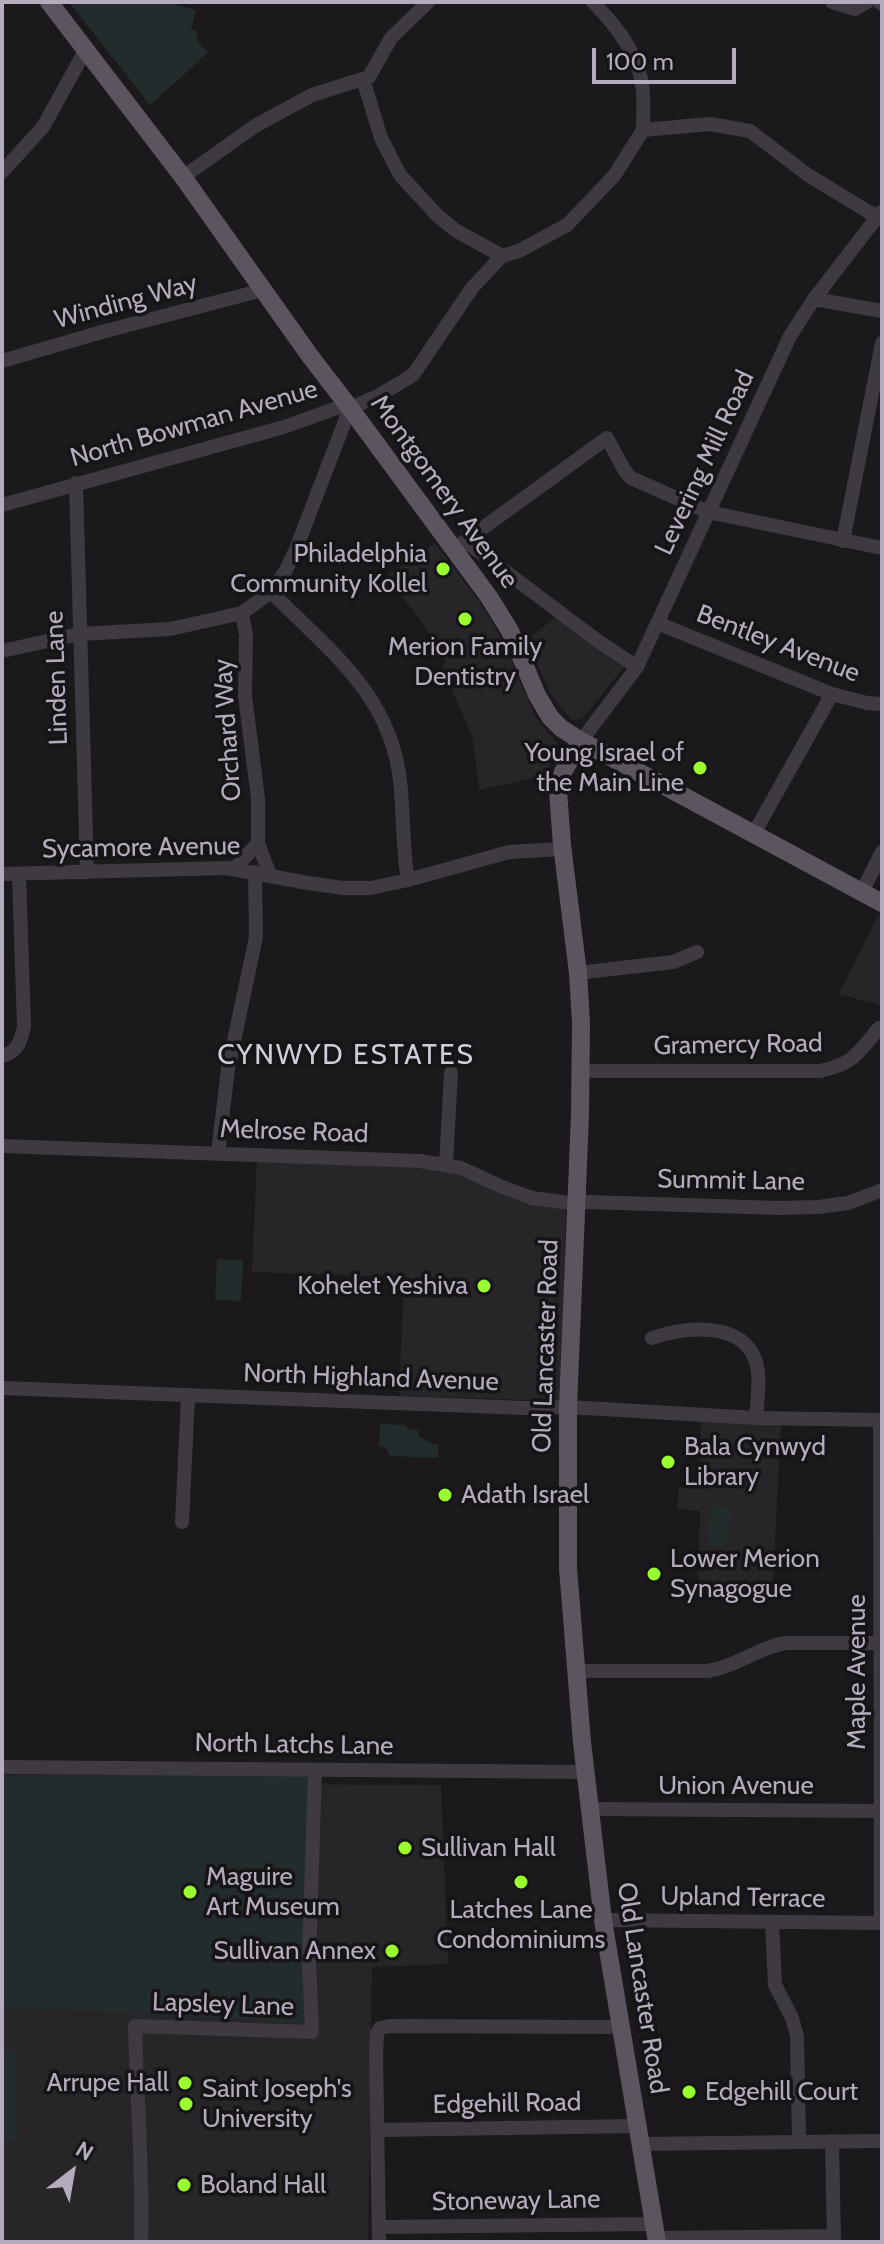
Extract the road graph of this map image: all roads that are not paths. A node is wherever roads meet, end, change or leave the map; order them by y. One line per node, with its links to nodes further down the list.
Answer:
1 (49, 2): 6 (main road, Montgomery Avenue)
2 (428, 2): 7 (street)
3 (593, 2): 8 (street)
4 (832, 2): 5 (street)
5 (867, 2)
6 (85, 51): 9 (street); 10 (main road, Montgomery Avenue)
7 (363, 79): 10 (street); 12 (street)
8 (643, 130): 11 (street); 12 (street, North Bowman Avenue)
9 (2, 172)
10 (183, 177): 13 (main road, Montgomery Avenue)
11 (880, 214): 14 (street, Levering Mill Road)
12 (502, 256): 18 (street, North Bowman Avenue)
13 (263, 290): 17 (street, Winding Way); 18 (main road, Montgomery Avenue)
14 (814, 299): 15 (street); 21 (street, Levering Mill Road)
15 (882, 311)
16 (882, 343): 22 (street)
17 (2, 361)
18 (350, 408): 19 (street, North Bowman Avenue); 23 (main road, Montgomery Avenue); 25 (street)
19 (76, 483): 20 (street, North Bowman Avenue); 28 (street, Linden Lane)
20 (2, 505)
21 (708, 512): 22 (street); 23 (street); 27 (street, Levering Mill Road)
22 (843, 541): 24 (street)
23 (460, 545): 30 (street); 33 (main road, Montgomery Avenue)
24 (882, 548)
25 (271, 592): 26 (street); 44 (street)
26 (242, 613): 28 (street); 35 (street, Orchard Way)
27 (657, 623): 30 (street, Levering Mill Road); 31 (street, Bentley Avenue)
28 (80, 634): 29 (street); 39 (street, Linden Lane)
29 (2, 651)
30 (637, 667): 33 (street, Levering Mill Road)
31 (832, 694): 32 (street, Bentley Avenue); 34 (street)
32 (882, 704)
33 (581, 741): 34 (main road, Montgomery Avenue); 36 (main road, Old Lancaster Road)
34 (753, 835): 45 (main road, Montgomery Avenue)
35 (258, 843): 38 (street); 43 (street, Orchard Way)
36 (562, 849): 44 (street, Sycamore Avenue); 48 (main road, Old Lancaster Road)
37 (882, 852): 45 (street)
38 (235, 868): 39 (street, Sycamore Avenue); 40 (street, Sycamore Avenue)
39 (87, 872): 42 (street, Sycamore Avenue)
40 (255, 872): 43 (street, Sycamore Avenue); 54 (street)
41 (2, 874): 42 (street, Sycamore Avenue)
42 (19, 874): 50 (street)
43 (270, 875): 44 (street, Sycamore Avenue)
44 (408, 880)
45 (862, 892): 46 (main road, Montgomery Avenue)
46 (882, 903)
47 (697, 952): 48 (street)
48 (578, 973): 51 (main road, Old Lancaster Road)
49 (879, 1028): 51 (street, Gramercy Road)
50 (2, 1056)
51 (581, 1071): 57 (main road, Old Lancaster Road)
52 (451, 1073): 55 (street)
53 (2, 1146): 54 (street, Melrose Road)
54 (218, 1153): 55 (street, Melrose Road)
55 (446, 1164): 57 (street, Melrose Road)
56 (882, 1190): 57 (street, Summit Lane)
57 (577, 1202): 61 (main road, Old Lancaster Road)
58 (652, 1338): 62 (street)
59 (2, 1388): 60 (street, North Highland Avenue)
60 (188, 1396): 61 (street, North Highland Avenue); 64 (street)
61 (568, 1407): 62 (street, North Highland Avenue); 66 (main road, Old Lancaster Road)
62 (756, 1418): 63 (street, North Highland Avenue)
63 (881, 1420): 65 (street, Maple Avenue)
64 (182, 1522)
65 (880, 1643): 66 (street); 71 (street, Maple Avenue)
66 (577, 1671): 69 (main road, Old Lancaster Road)
67 (2, 1767): 68 (street, North Latchs Lane)
68 (315, 1770): 69 (street, North Latchs Lane); 84 (street, Lapsley Lane)
69 (585, 1772): 70 (main road, Old Lancaster Road)
70 (590, 1809): 71 (street, Union Avenue); 72 (main road, Old Lancaster Road)
71 (882, 1811): 74 (street, Maple Avenue)
72 (603, 1920): 73 (street, Upland Terrace); 75 (main road, Old Lancaster Road)
73 (772, 1922): 74 (street, Upland Terrace); 80 (street)
74 (881, 1923)
75 (620, 2025): 76 (street); 77 (main road, Old Lancaster Road)
76 (377, 2130): 77 (street, Edgehill Road); 81 (street)
77 (639, 2135): 80 (street, Edgehill Road); 82 (main road, Old Lancaster Road)
78 (832, 2141): 79 (street, Edgehill Road); 80 (street, Edgehill Road); 83 (street)
79 (882, 2141)
80 (799, 2142)
81 (379, 2234): 82 (street, Stoneway Lane)
82 (656, 2235): 83 (street, Stoneway Lane)
83 (834, 2239)
84 (141, 2242)

